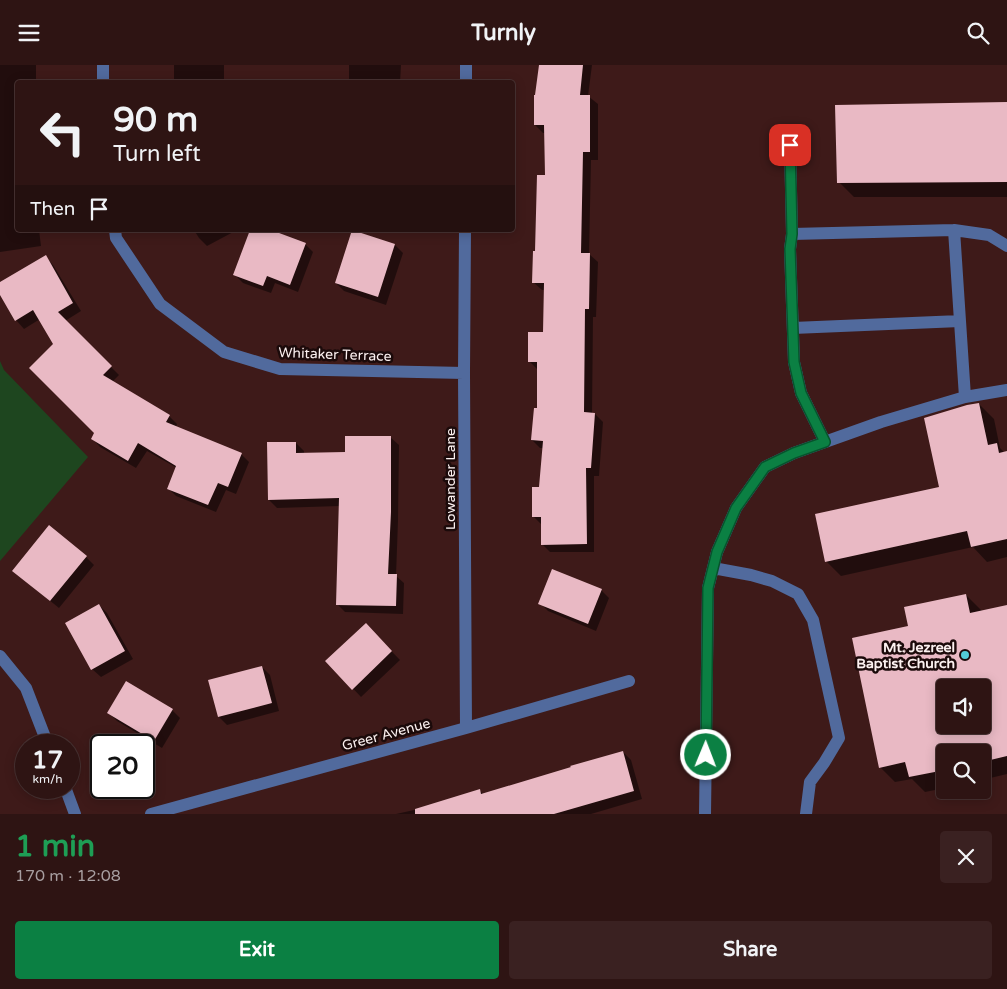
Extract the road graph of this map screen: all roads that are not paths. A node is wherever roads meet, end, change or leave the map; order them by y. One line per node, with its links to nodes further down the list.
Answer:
1 (103, 65): 3 (street)
2 (466, 65): 4 (street)
3 (103, 80)
4 (466, 80)
5 (790, 145): 9 (street)
6 (954, 230): 9 (street); 10 (street); 11 (street)
7 (115, 232): 13 (street, Whitaker Terrace)
8 (465, 232): 13 (street, Lowander Lane)
9 (792, 234): 12 (street)
10 (1007, 246)
11 (960, 321): 12 (street); 15 (street)
12 (793, 328): 16 (street)
13 (464, 373): 20 (street, Lowander Lane)
14 (1007, 390): 15 (street)
15 (965, 397): 16 (street)
16 (825, 442): 17 (street)
17 (713, 568): 25 (street); 26 (street)
18 (0, 656): 21 (street)
19 (629, 681): 20 (street, Greer Avenue)
20 (466, 728): 24 (street, Greer Avenue)
21 (44, 734)
22 (69, 799): 23 (street)
23 (75, 814)
24 (151, 814)
25 (705, 814)
26 (806, 814)

